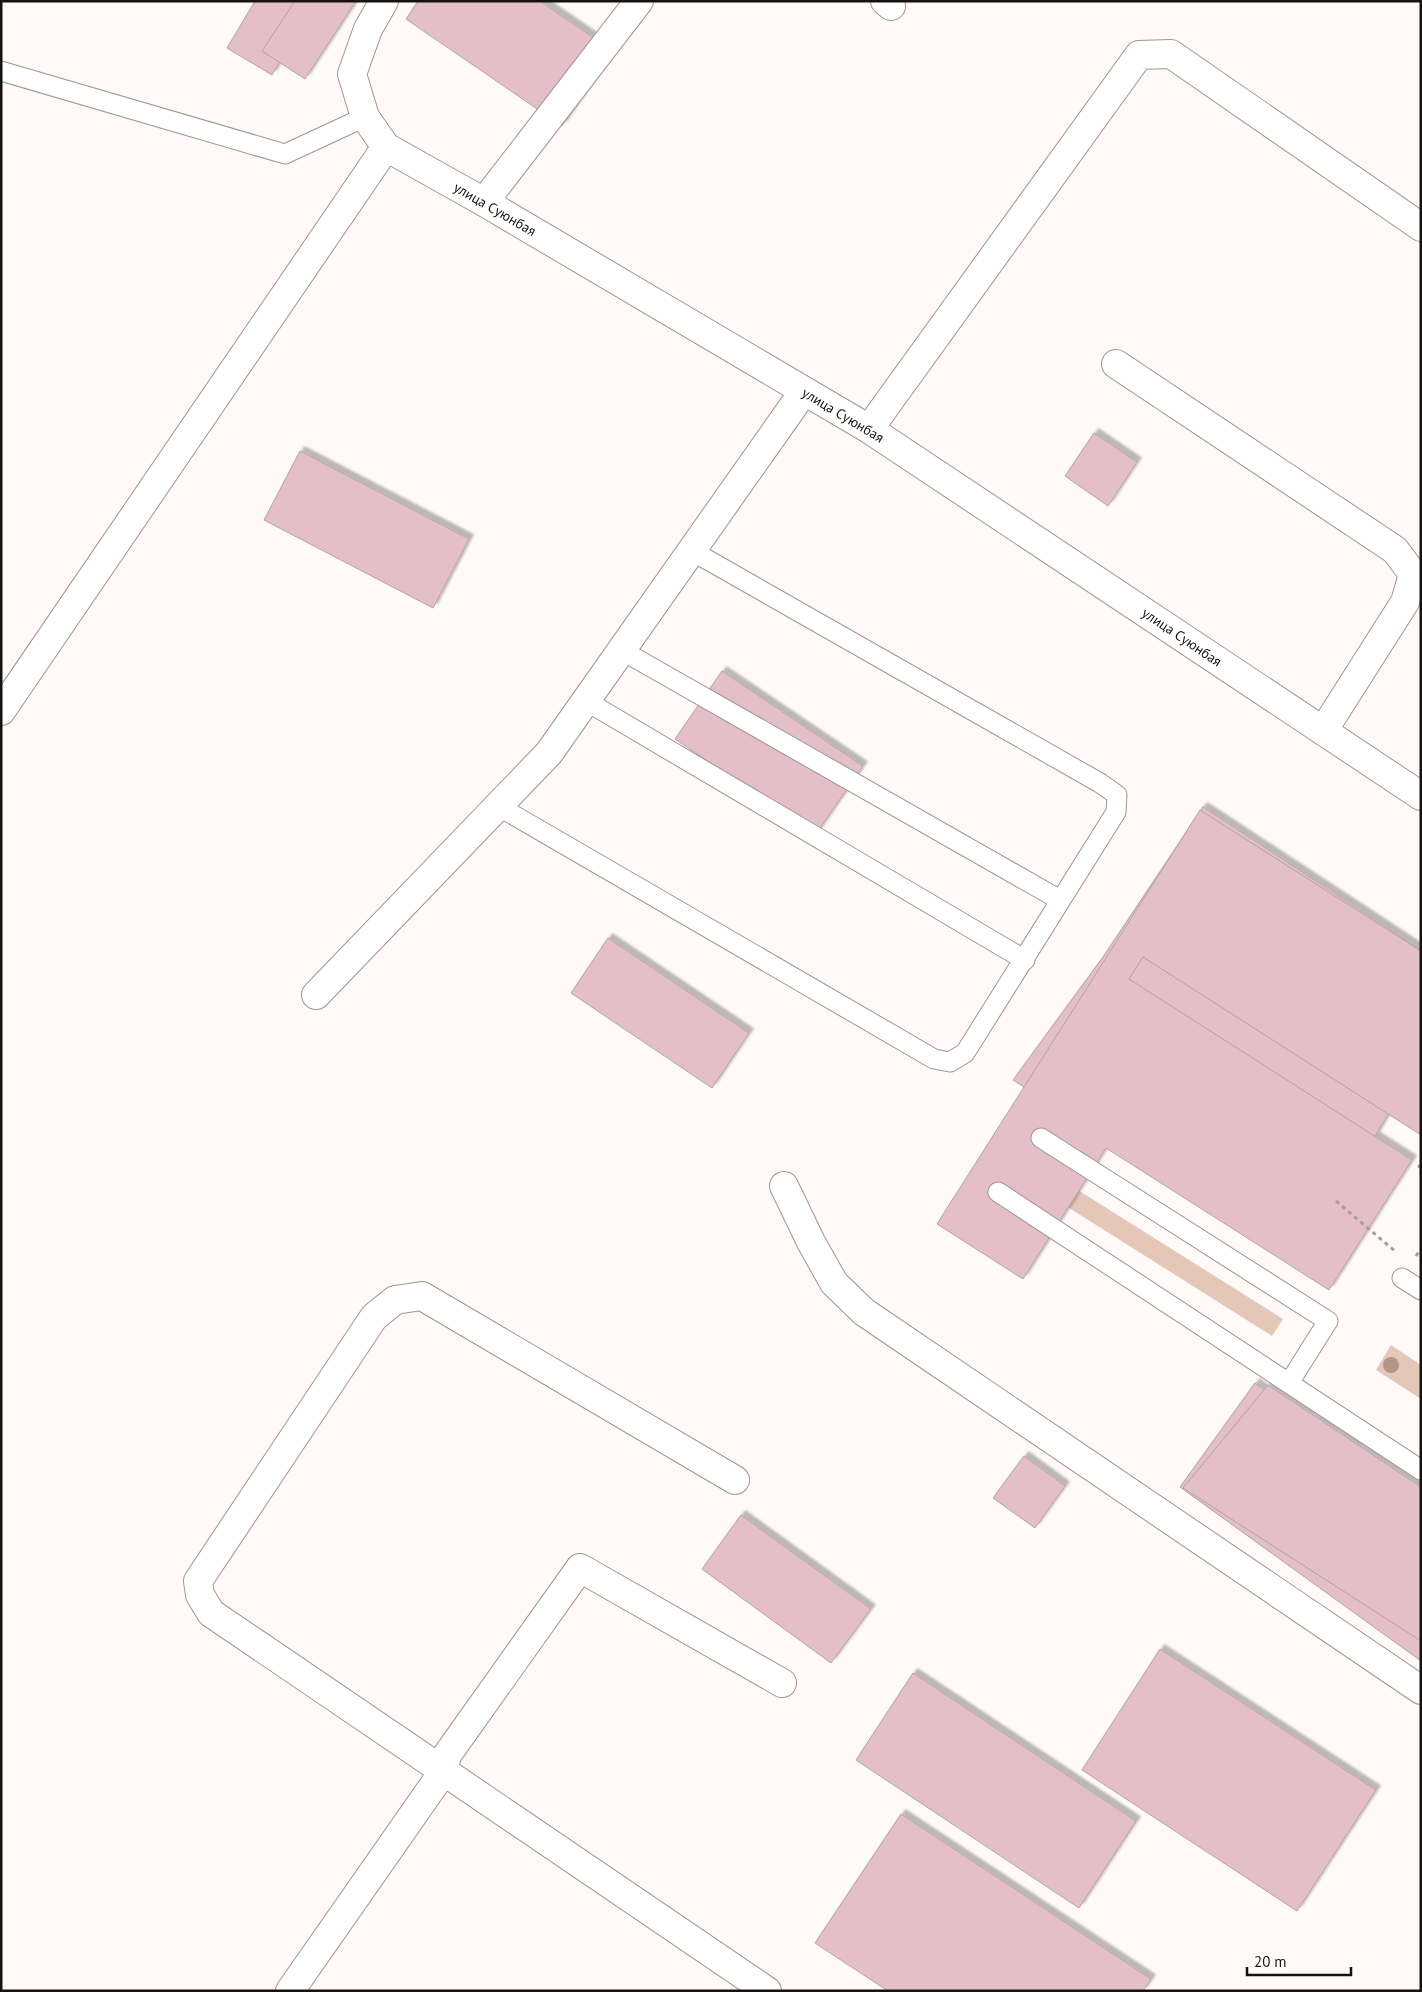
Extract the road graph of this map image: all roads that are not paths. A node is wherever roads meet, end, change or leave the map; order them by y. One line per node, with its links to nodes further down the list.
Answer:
1 (384, 1): 4 (street, улица Суюнбая)
2 (639, 1): 6 (street)
3 (1, 71): 4 (lane)
4 (365, 117): 5 (street, улица Суюнбая)
5 (386, 147): 6 (street, улица Суюнбая); 14 (street)
6 (484, 202): 9 (street, улица Суюнбая)
7 (1421, 227): 10 (street)
8 (1116, 364): 15 (street)
9 (804, 391): 10 (street, улица Суюнбая); 11 (street)
10 (869, 429): 15 (street, улица Суюнбая)
11 (692, 551): 12 (street); 18 (lane)
12 (621, 650): 13 (street); 18 (lane)
13 (586, 701): 17 (street); 19 (lane)
14 (1, 711)
15 (1324, 731): 16 (street, улица Суюнбая)
16 (1421, 796)
17 (498, 806): 19 (lane); 20 (street)
18 (1060, 900): 19 (lane)
19 (1025, 960)
20 (316, 996)
21 (1040, 1138): 26 (lane)
22 (784, 1186): 30 (street)
23 (998, 1192): 26 (lane)
24 (1402, 1278): 25 (lane)
25 (1421, 1290)
26 (1288, 1383): 27 (lane)
27 (1421, 1470)
28 (735, 1480): 31 (street)
29 (782, 1683): 31 (street)
30 (1421, 1690)
31 (443, 1772): 32 (street); 33 (street)
32 (290, 1991)
33 (767, 1991)

